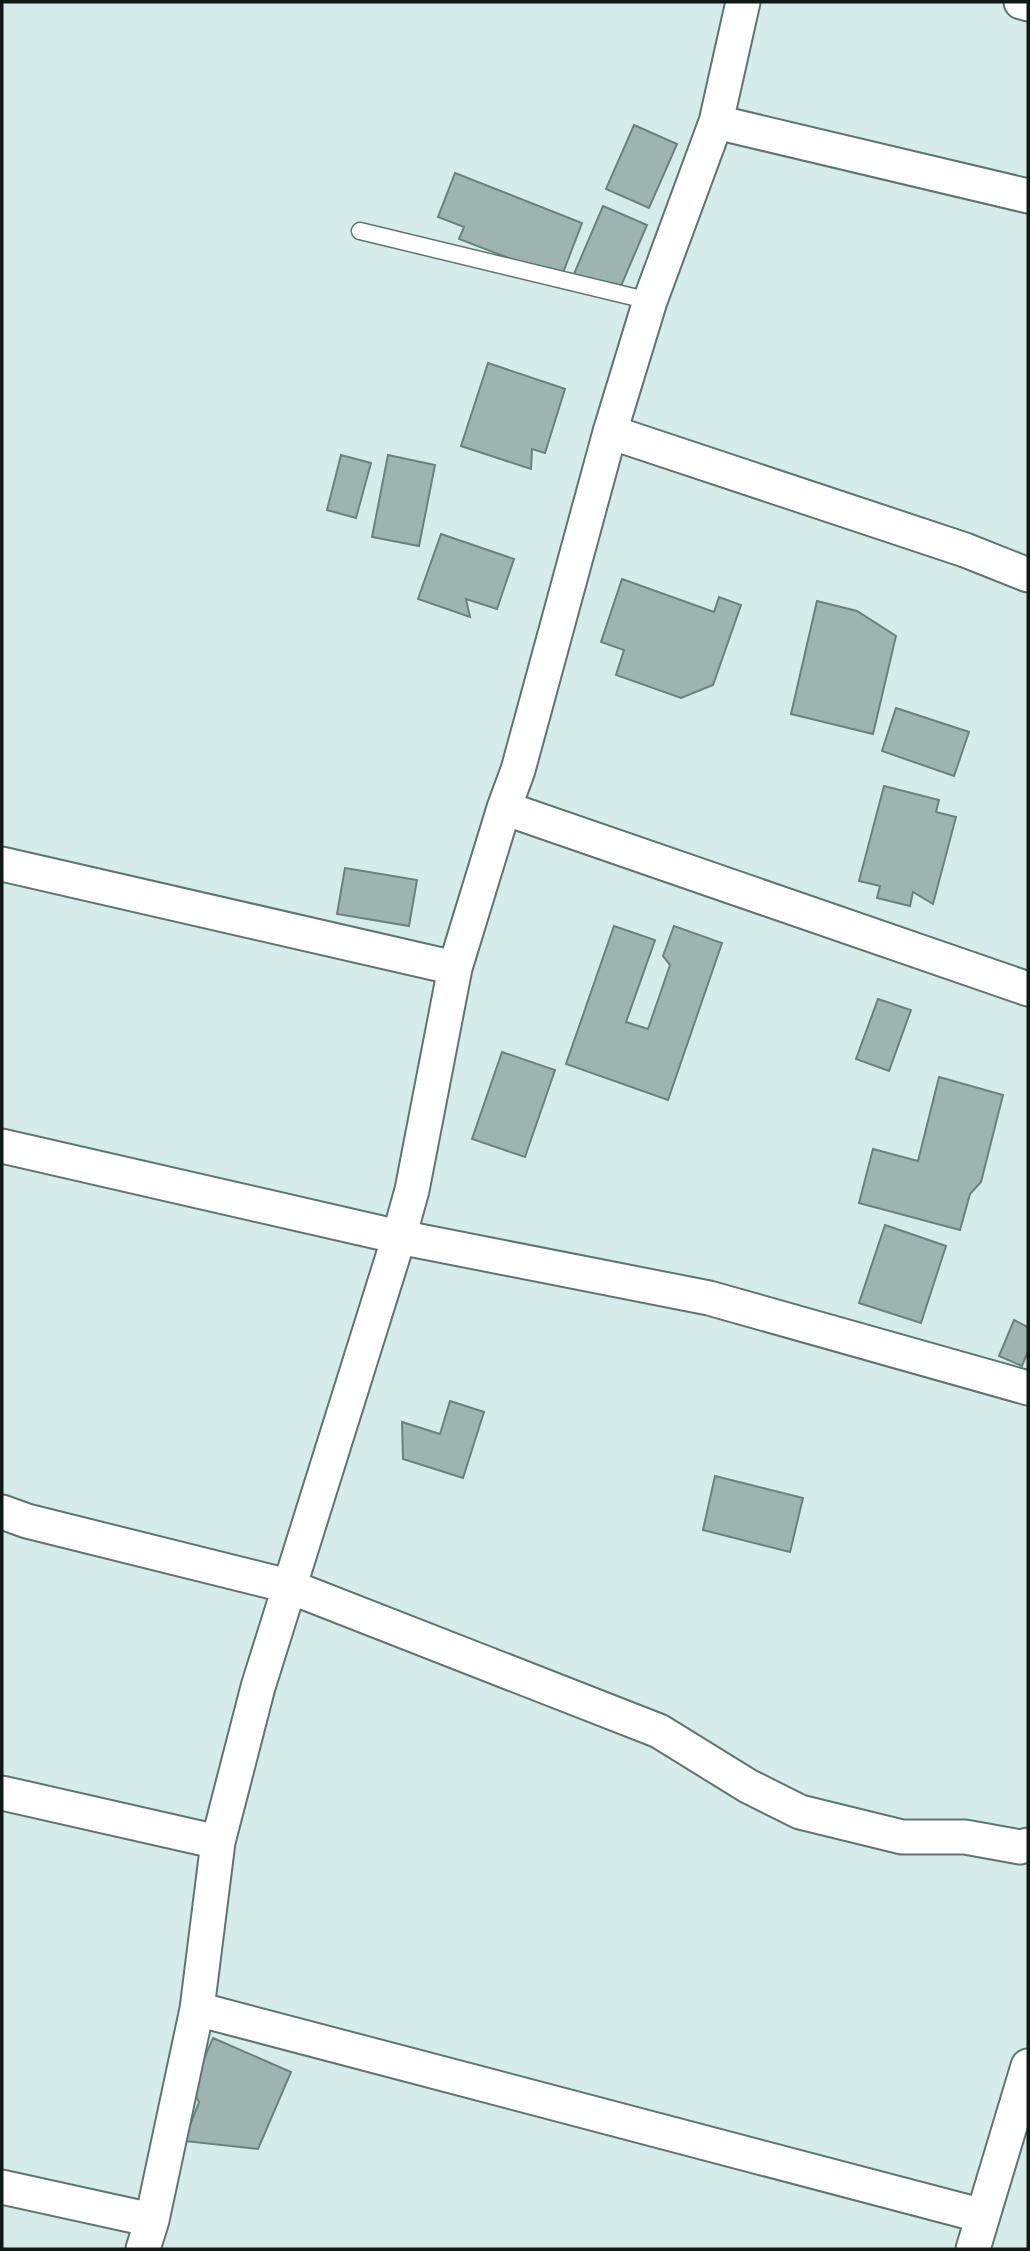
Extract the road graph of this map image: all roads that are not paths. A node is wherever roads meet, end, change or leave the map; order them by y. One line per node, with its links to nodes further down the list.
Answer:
1 (743, 2): 4 (street)
2 (1021, 2): 3 (street)
3 (1028, 4)
4 (716, 122): 5 (street); 7 (street)
5 (1028, 196)
6 (360, 231): 7 (lane)
7 (650, 302): 8 (street)
8 (610, 432): 9 (street); 10 (street)
9 (1028, 575)
10 (504, 808): 12 (street); 13 (street)
11 (2, 864): 12 (street)
12 (455, 968): 15 (street)
13 (1028, 989)
14 (2, 1146): 15 (street)
15 (400, 1237): 16 (street); 18 (street)
16 (1028, 1388)
17 (2, 1512): 18 (street)
18 (288, 1586): 20 (street); 21 (street)
19 (2, 1793): 20 (street)
20 (218, 1842): 22 (street)
21 (1028, 1845)
22 (197, 2009): 25 (street); 26 (street)
23 (1028, 2066): 25 (street)
24 (2, 2187): 26 (street)
25 (983, 2216): 27 (street)
26 (148, 2234)
27 (973, 2249)

